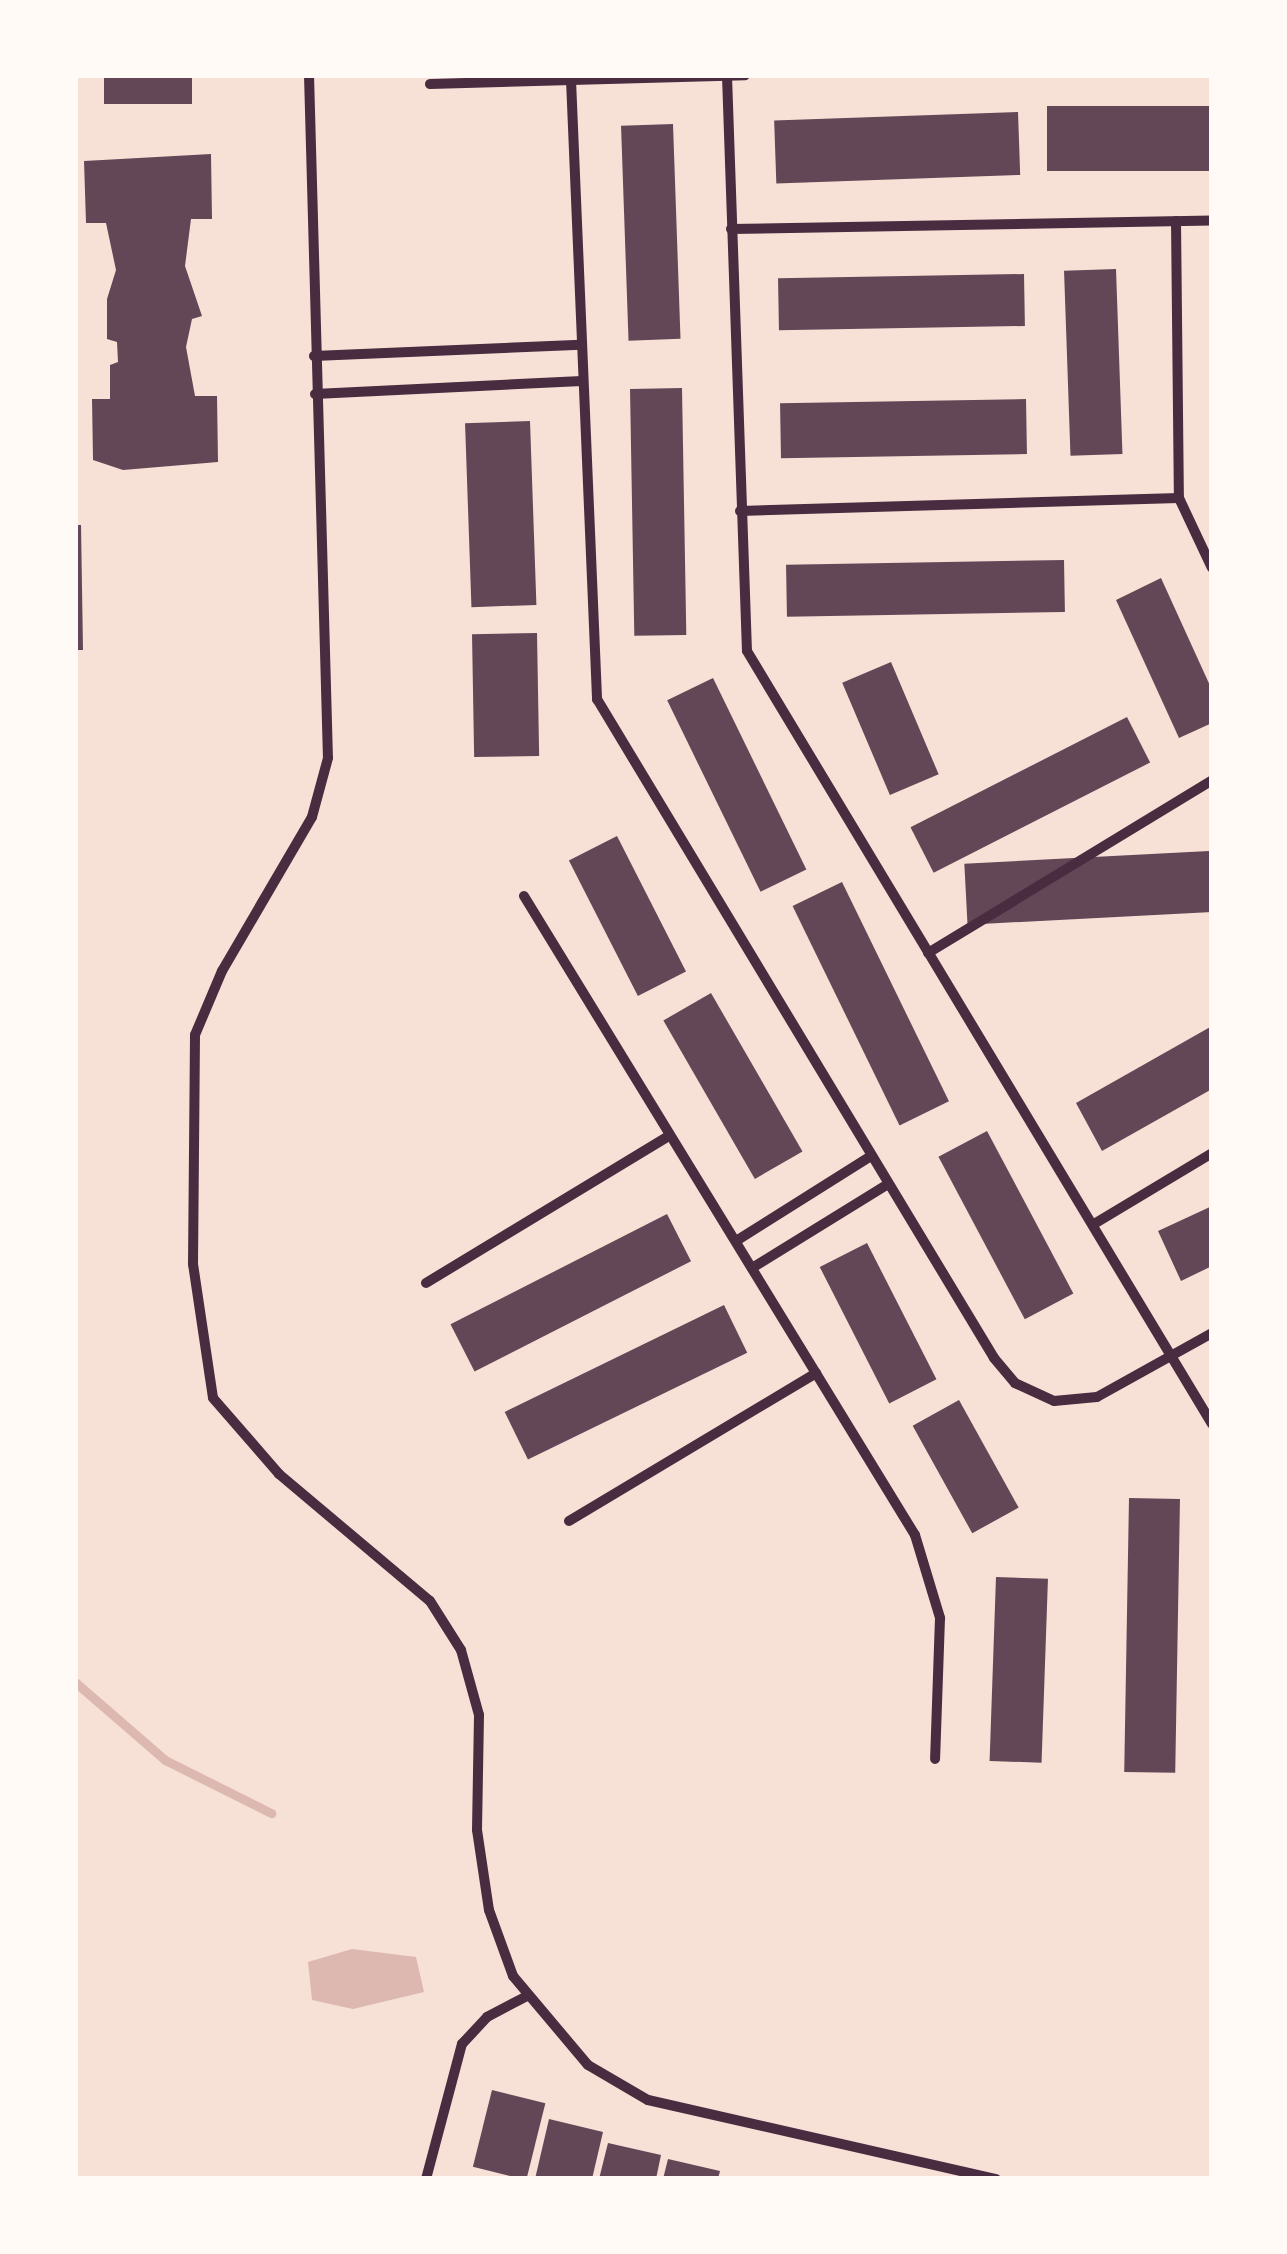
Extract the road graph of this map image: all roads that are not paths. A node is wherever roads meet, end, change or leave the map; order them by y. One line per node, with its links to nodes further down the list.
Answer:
1 (309, 75): 10 (street)
2 (745, 75): 3 (street)
3 (726, 76): 4 (street); 8 (street)
4 (571, 80): 5 (street); 9 (street)
5 (430, 84)
6 (1176, 221): 7 (street); 8 (street); 13 (street)
7 (1212, 221)
8 (731, 229): 14 (street)
9 (581, 345): 10 (street); 11 (street)
10 (314, 356): 12 (street)
11 (582, 381): 12 (street); 21 (street)
12 (315, 394): 33 (street)
13 (1179, 498): 14 (street); 15 (street)
14 (740, 511): 18 (street)
15 (1212, 568)
16 (1212, 780): 18 (street)
17 (524, 896): 19 (street)
18 (928, 952): 23 (street)
19 (670, 1135): 24 (street); 26 (street)
20 (1212, 1154): 23 (street)
21 (871, 1156): 22 (street); 24 (street)
22 (888, 1184): 25 (street); 28 (street)
23 (1094, 1224): 28 (street)
24 (736, 1242): 25 (street)
25 (752, 1268): 29 (street)
26 (426, 1283)
27 (1212, 1333): 28 (street)
28 (1174, 1356): 30 (street)
29 (816, 1373): 31 (street); 32 (street)
30 (1212, 1424)
31 (569, 1520)
32 (935, 1759)
33 (527, 1996): 34 (street); 35 (street)
34 (426, 2179)
35 (996, 2179)

